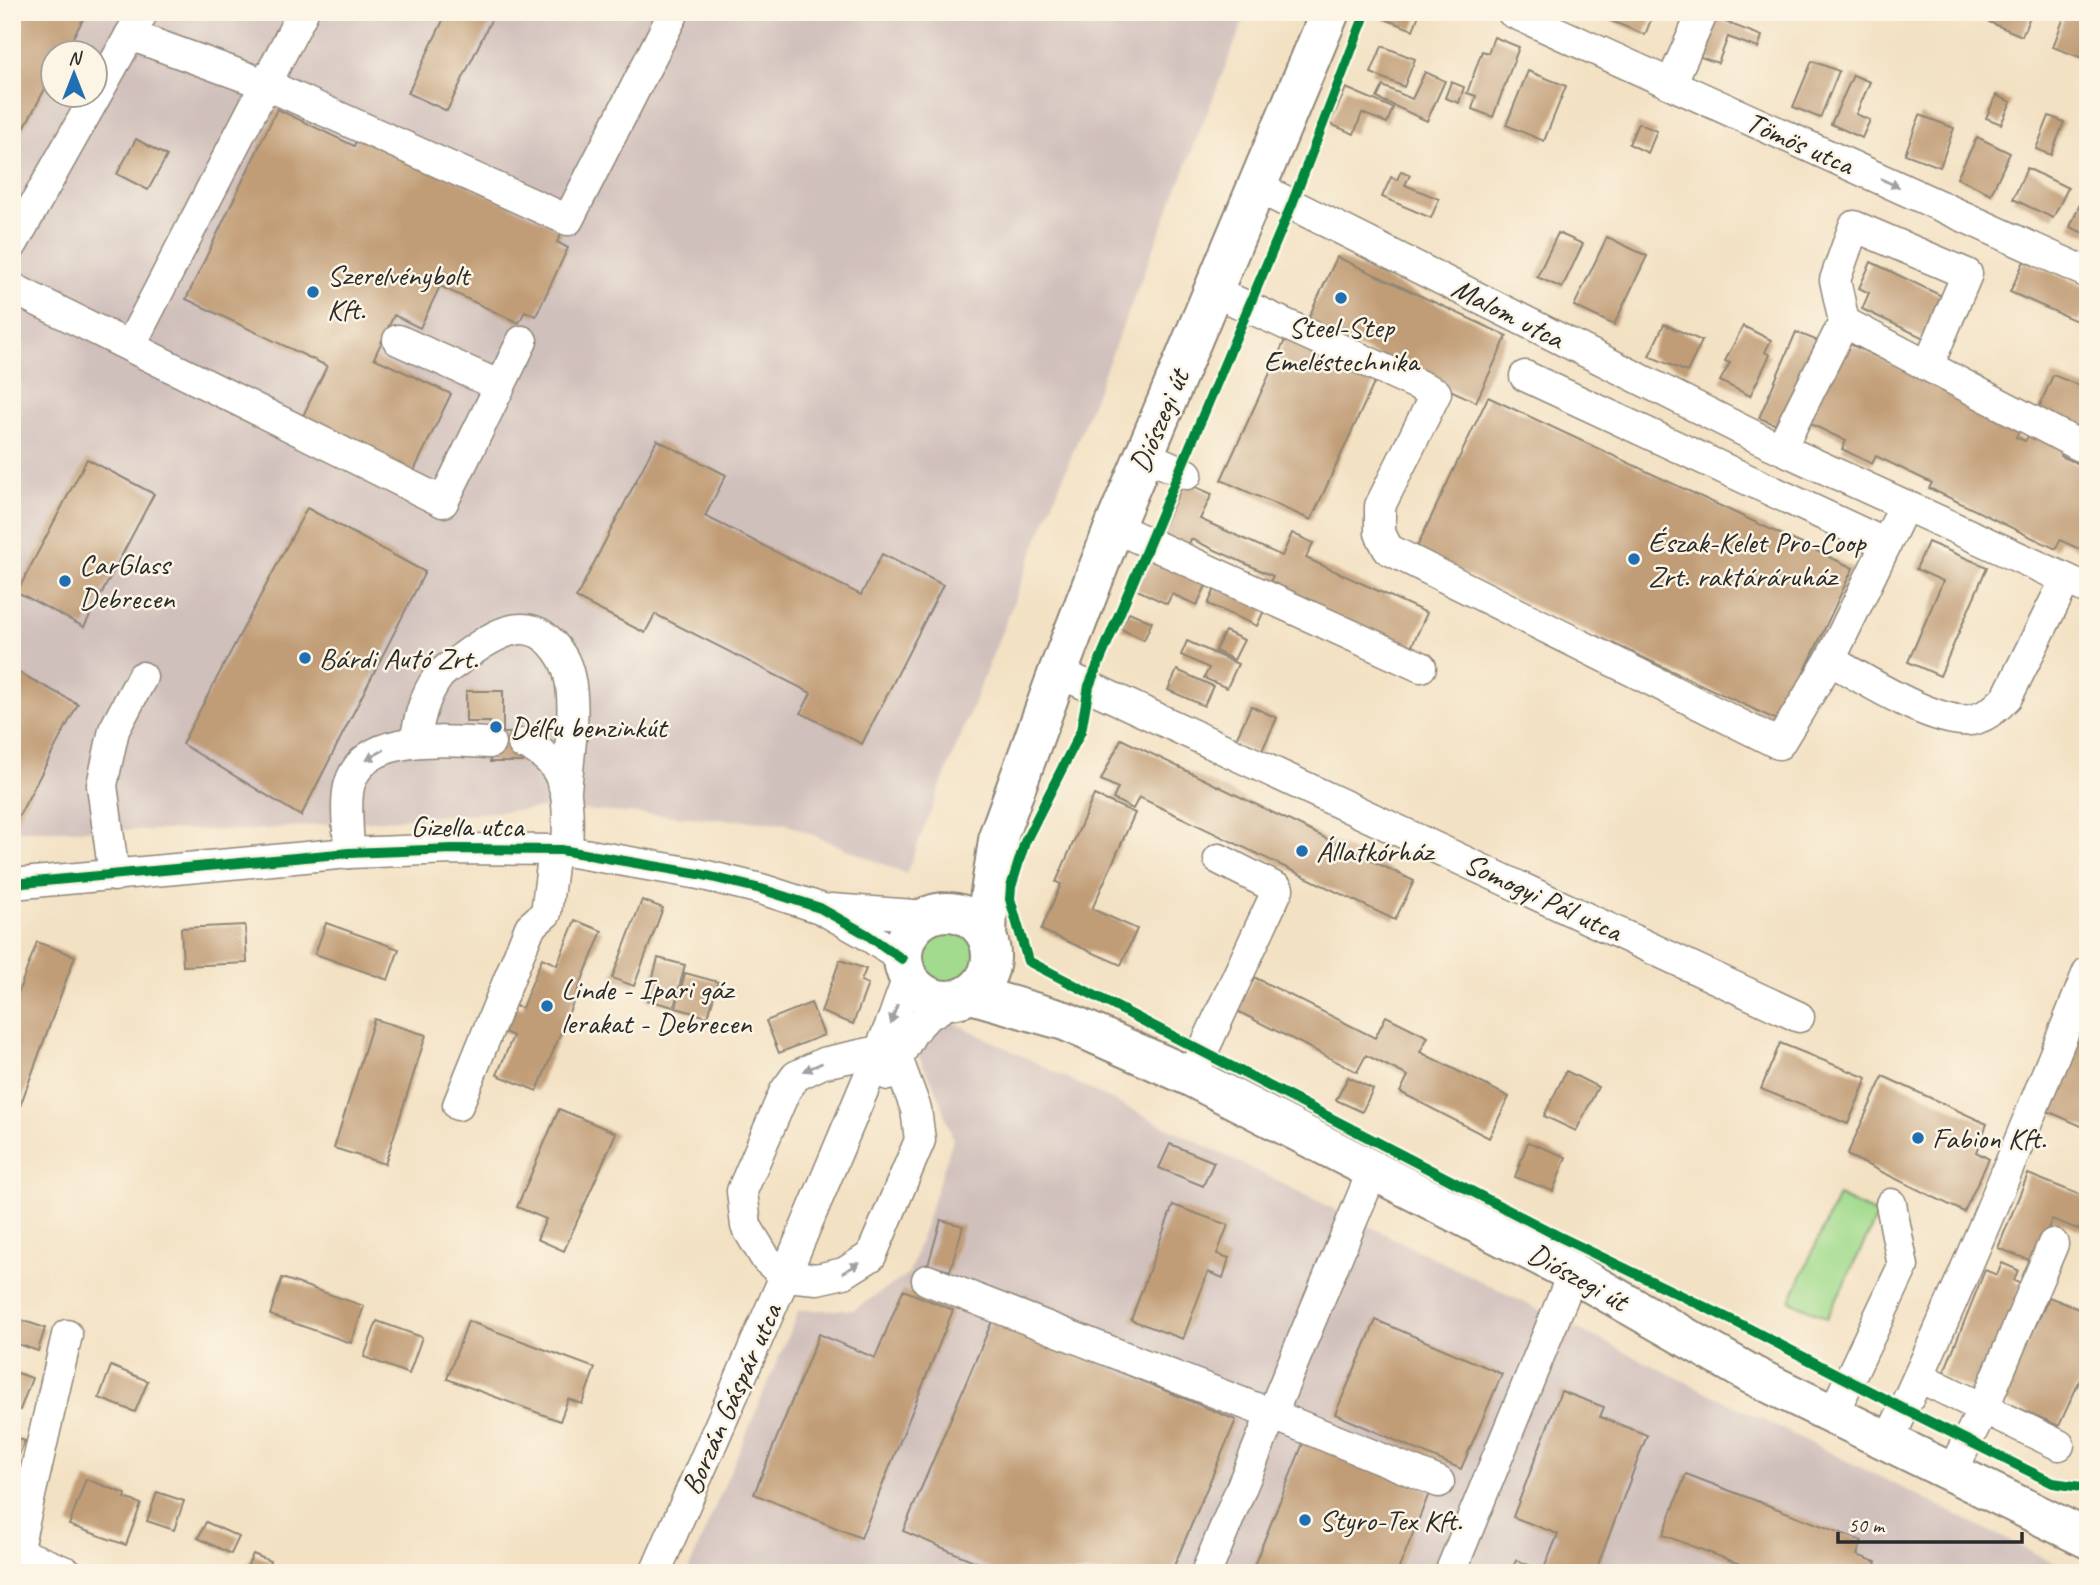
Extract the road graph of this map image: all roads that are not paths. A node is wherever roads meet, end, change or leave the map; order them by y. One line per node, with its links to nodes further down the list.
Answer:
1 (303, 12): 7 (street)
2 (674, 12): 7 (street)
3 (1330, 12): 9 (main road, Diószegi út)
4 (1512, 12): 8 (street, Tömös utca)
5 (1703, 12): 8 (street)
6 (136, 24): 7 (street); 10 (street)
7 (265, 84): 17 (street)
8 (1671, 85): 11 (street, Tömös utca, one-way to 11)
9 (1257, 187): 13 (main road, Diószegi út); 21 (street, Malom utca)
10 (12, 245)
11 (2088, 273)
12 (12, 288): 17 (street)
13 (1213, 291): 23 (main road, Diószegi út); 29 (street)
14 (1844, 322): 18 (street); 18 (street); 21 (street)
15 (398, 340): 20 (street)
16 (522, 341): 20 (street)
17 (130, 346): 20 (street)
18 (1928, 366): 22 (street)
19 (1525, 376): 27 (street)
20 (499, 386)
21 (1770, 443): 25 (street, Malom utca)
22 (2088, 450)
23 (1144, 455): 24 (street); 26 (main road, Diószegi út)
24 (1187, 474)
25 (1905, 505): 27 (street); 28 (street, Malom utca)
26 (1114, 527): 30 (street); 31 (main road, Diószegi út)
27 (1886, 544): 29 (street)
28 (2077, 584): 29 (street)
29 (1830, 660)
30 (1421, 667)
31 (1058, 672): 37 (main road, Diószegi út); 49 (street, Somogyi Pál utca)
32 (142, 677): 41 (street)
33 (415, 742): 34 (street); 36 (street); 39 (street, one-way to 39)
34 (490, 743)
35 (523, 744): 36 (street)
36 (566, 790): 38 (street)
37 (999, 834): 44 (main road, Diószegi út); 45 (main road, Diószegi út)
38 (561, 851): 39 (street, Gizella utca); 43 (street, Gizella utca); 53 (street)
39 (349, 853): 41 (street, Gizella utca)
40 (1219, 859): 52 (street)
41 (114, 876): 42 (street, Gizella utca)
42 (12, 884)
43 (820, 908): 44 (street, Gizella utca); 46 (street, Gizella utca)
44 (936, 913): 45 (main road); 46 (main road)
45 (989, 944): 48 (main road); 50 (main road, Diószegi út)
46 (905, 968): 48 (main road); 51 (street, Borzán Gáspár utca, one-way to 51)
47 (2088, 972): 61 (street)
48 (962, 997): 50 (main road, Diószegi út); 51 (street, Borzán Gáspár utca)
49 (1800, 1017)
50 (1065, 1021): 52 (main road, Diószegi út)
51 (888, 1055): 58 (street, Borzán Gáspár utca); 58 (street, one-way to 51); 58 (street, one-way to 58)
52 (1191, 1077): 54 (main road, Diószegi út)
53 (458, 1105)
54 (1373, 1170): 57 (main road, Diószegi út); 63 (street)
55 (1891, 1204): 64 (street)
56 (2053, 1244): 62 (street)
57 (1573, 1272): 64 (main road, Diószegi út); 74 (street)
58 (785, 1276): 72 (street, Borzán Gáspár utca)
59 (927, 1280): 63 (street)
60 (66, 1335): 70 (street)
61 (1919, 1377): 62 (street); 65 (street)
62 (1984, 1408): 66 (street); 67 (street)
63 (1272, 1414): 68 (street); 73 (street)
64 (1833, 1414): 65 (main road, Diószegi út)
65 (1888, 1442): 67 (main road, Diószegi út)
66 (2059, 1446)
67 (1952, 1472): 69 (main road, Diószegi út)
68 (1439, 1482)
69 (2088, 1539)
70 (15, 1551): 71 (street)
71 (68, 1573)
72 (655, 1573)
73 (1206, 1573)
74 (1450, 1573)

